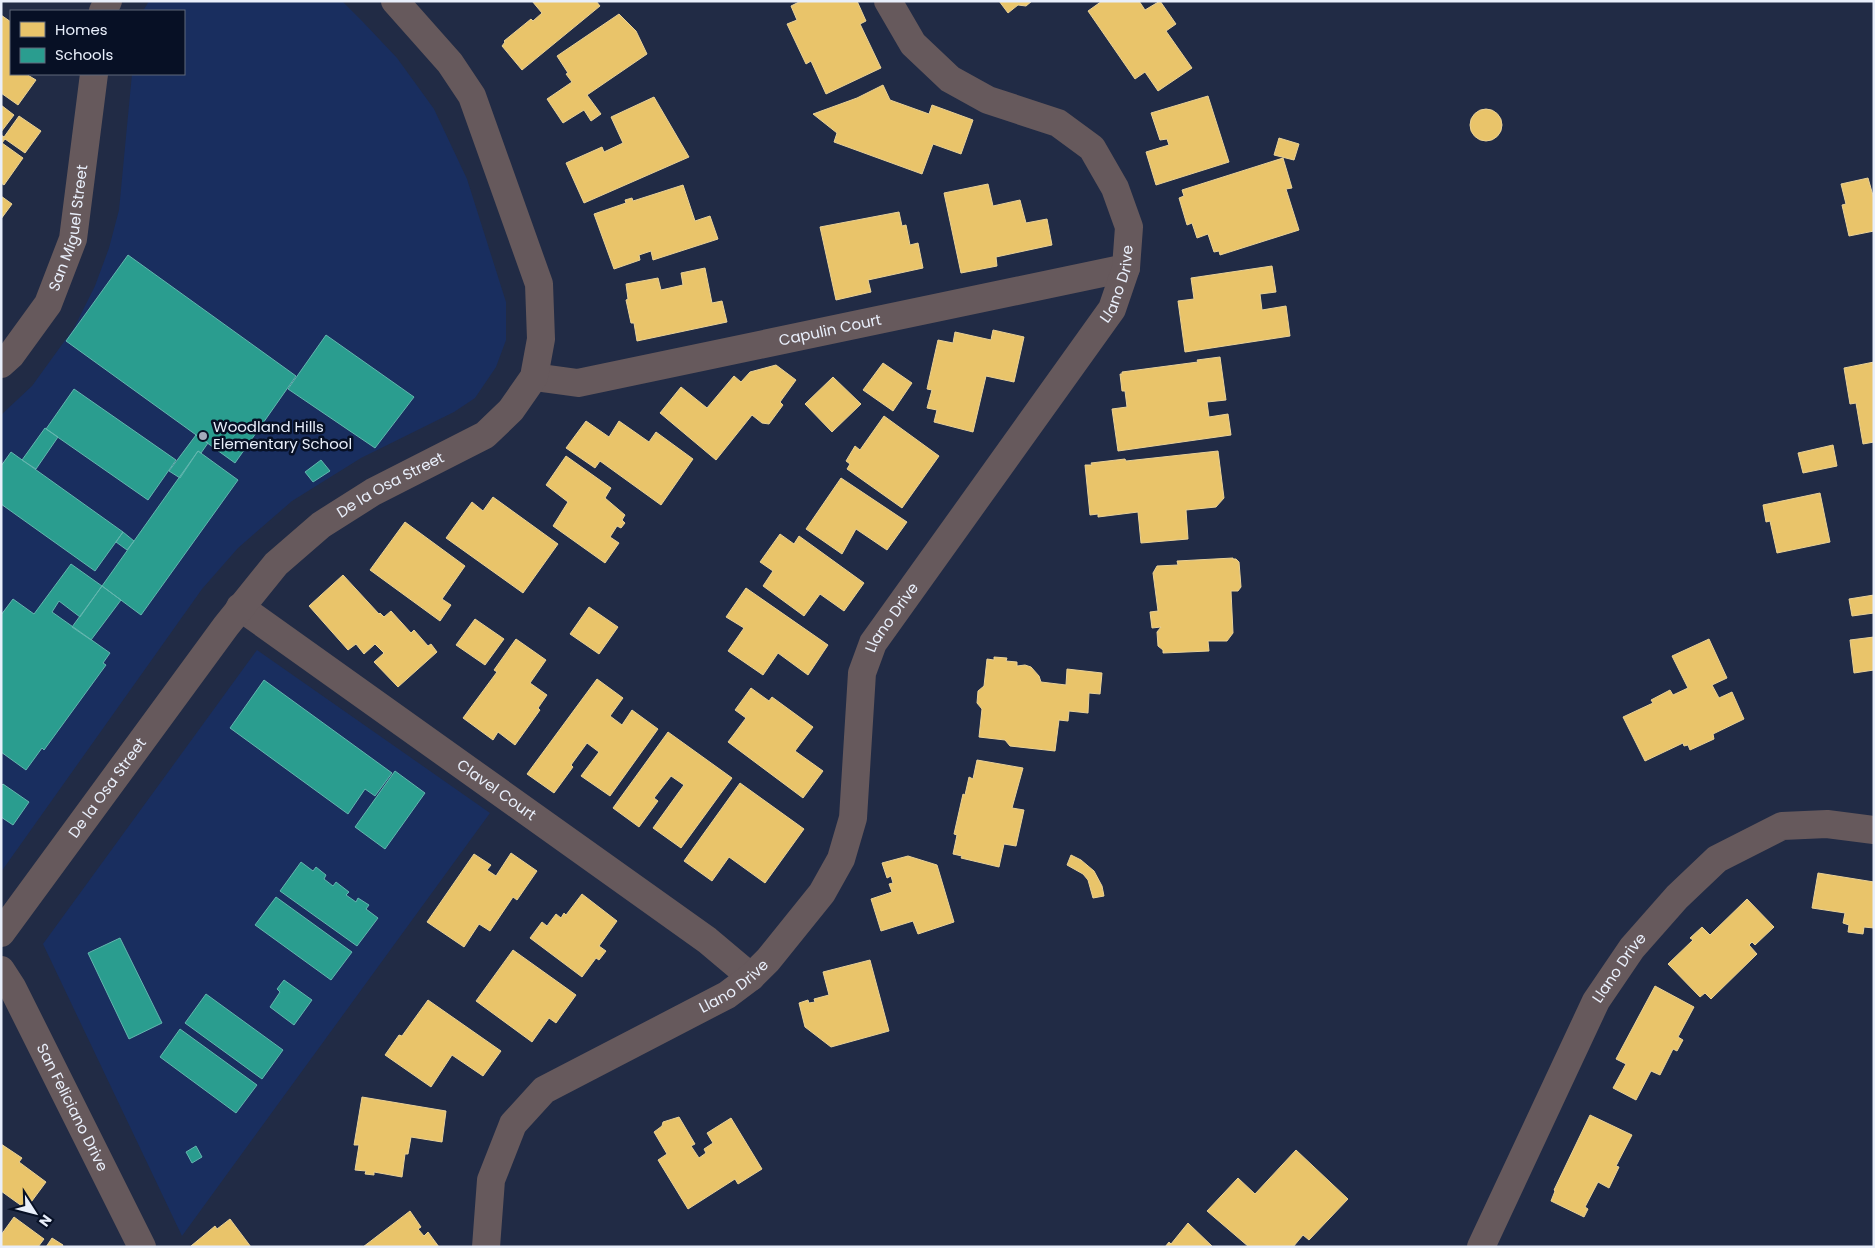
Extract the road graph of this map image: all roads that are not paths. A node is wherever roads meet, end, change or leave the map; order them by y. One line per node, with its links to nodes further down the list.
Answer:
1 (395, 1): 6 (street, De la Osa Street)
2 (888, 1): 4 (street, Llano Drive)
3 (94, 75): 5 (street, San Miguel Street)
4 (1126, 268): 6 (street, Capulin Court); 11 (street, Llano Drive)
5 (1, 364)
6 (534, 377): 7 (street, De la Osa Street)
7 (240, 607): 9 (street, De la Osa Street); 11 (street, Clavel Court)
8 (1874, 830): 14 (street, Llano Drive)
9 (1, 933)
10 (1, 970): 12 (street, San Feliciano Drive)
11 (751, 977): 13 (street, Llano Drive)
12 (142, 1247)
13 (486, 1247)
14 (1481, 1247)

